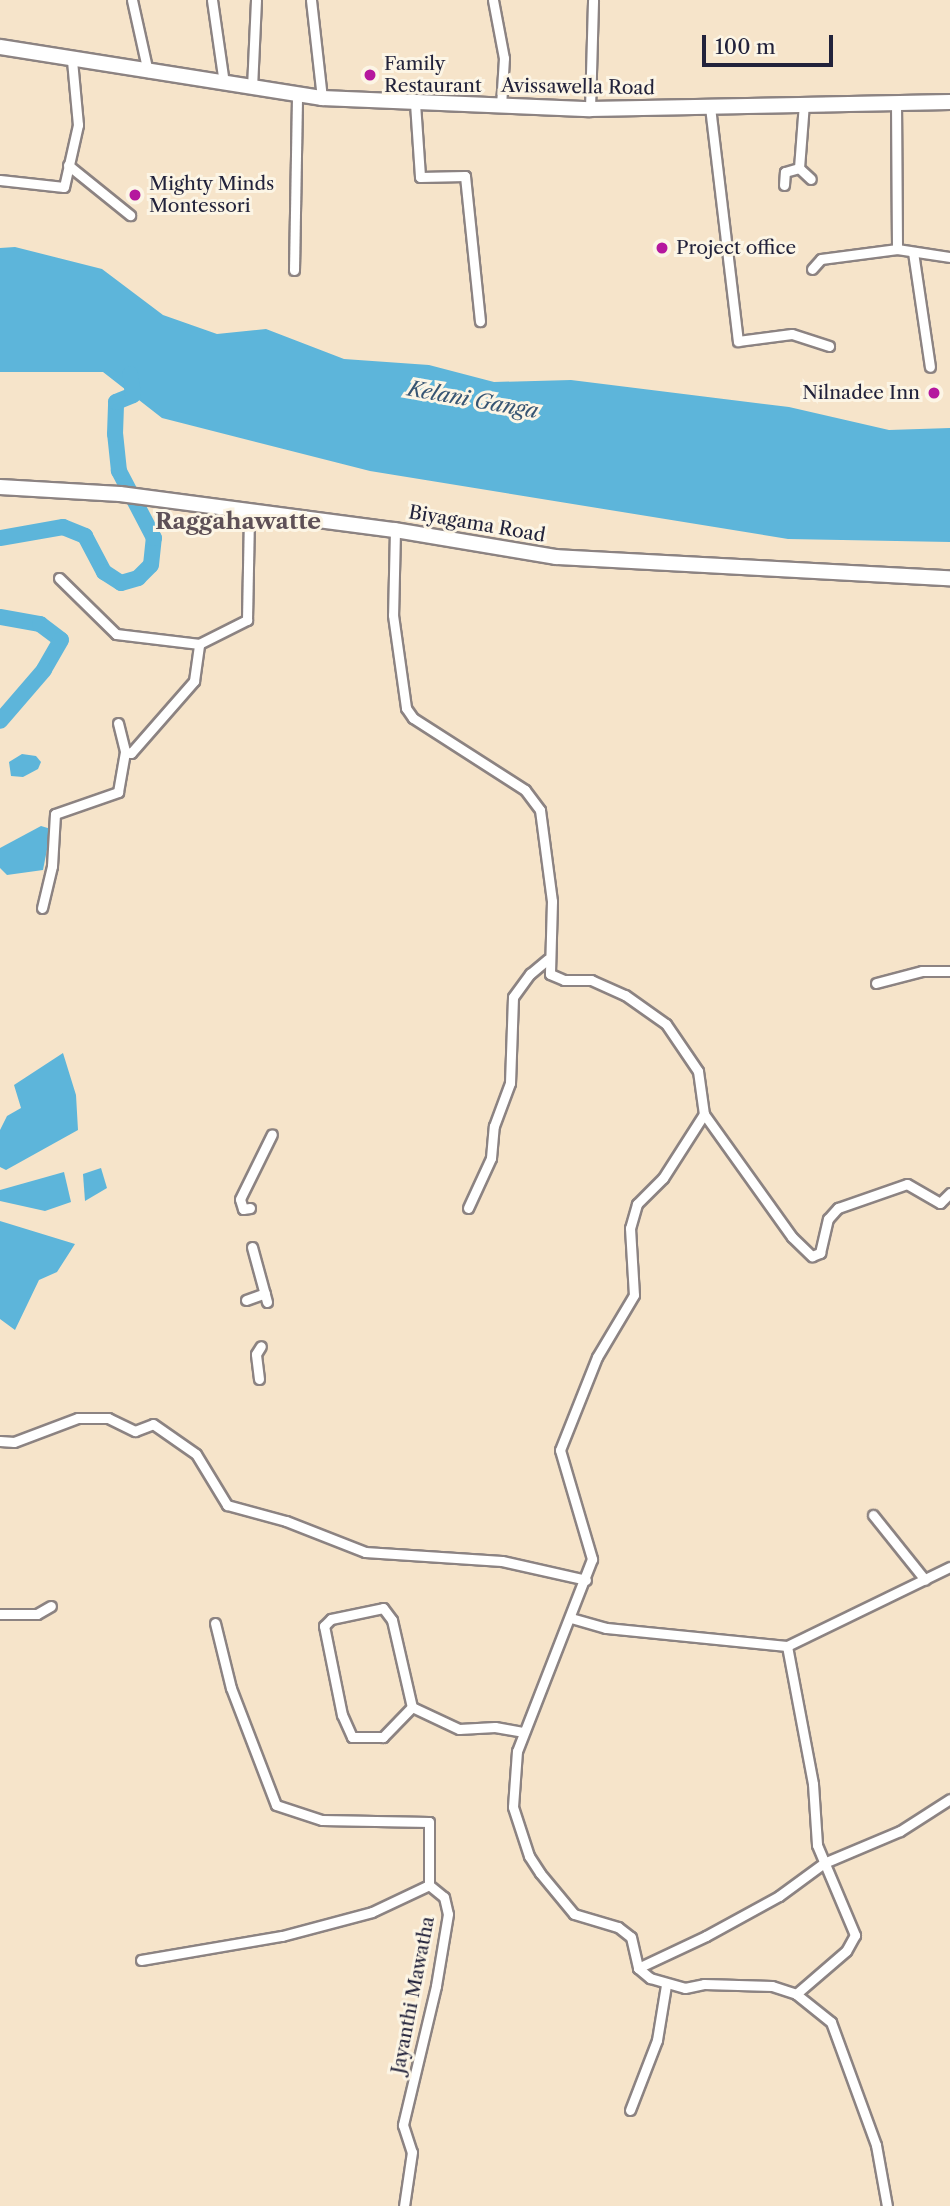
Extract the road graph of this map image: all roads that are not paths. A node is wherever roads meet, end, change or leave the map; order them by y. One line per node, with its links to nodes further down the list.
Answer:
1 (132, 0): 9 (street)
2 (212, 0): 10 (street)
3 (257, 0): 11 (street)
4 (311, 0): 13 (street)
5 (493, 0): 18 (street)
6 (593, 0): 20 (street)
7 (0, 47): 8 (main road, Avissawella Road)
8 (72, 60): 9 (main road, Avissawella Road); 21 (street)
9 (149, 72): 10 (main road, Avissawella Road)
10 (224, 83): 11 (main road, Avissawella Road)
11 (253, 88): 12 (main road, Avissawella Road)
12 (297, 94): 13 (main road, Avissawella Road); 31 (street)
13 (323, 98): 16 (main road, Avissawella Road)
14 (896, 102): 15 (main road, Avissawella Road); 17 (main road, Avissawella Road); 27 (street)
15 (950, 102)
16 (415, 103): 18 (main road, Avissawella Road); 32 (street)
17 (803, 103): 19 (main road, Avissawella Road); 22 (street)
18 (501, 106): 20 (main road, Avissawella Road)
19 (710, 107): 20 (main road, Avissawella Road); 33 (street)
20 (590, 109)
21 (68, 164): 24 (street); 26 (street)
22 (799, 168): 23 (street); 25 (street)
23 (811, 179)
24 (0, 180)
25 (784, 185)
26 (130, 215)
27 (897, 249): 28 (street); 30 (street)
28 (913, 252): 29 (street); 34 (street)
29 (950, 257)
30 (812, 269)
31 (294, 270)
32 (480, 321)
33 (829, 346)
34 (930, 367)
35 (0, 487): 36 (main road, Biyagama Road)
36 (249, 513): 37 (main road, Biyagama Road); 40 (street)
37 (395, 530): 39 (main road, Biyagama Road); 44 (street)
38 (59, 578): 40 (street)
39 (950, 578)
40 (199, 643): 42 (street)
41 (118, 723): 42 (street)
42 (125, 752): 43 (street)
43 (42, 908)
44 (548, 959): 47 (street); 51 (street)
45 (950, 971): 46 (street)
46 (876, 984)
47 (704, 1114): 49 (street); 59 (street)
48 (272, 1134): 50 (street)
49 (950, 1193)
50 (250, 1208)
51 (468, 1208)
52 (252, 1247): 53 (street)
53 (246, 1300)
54 (261, 1346): 55 (street)
55 (259, 1379)
56 (0, 1441): 59 (street)
57 (873, 1514): 60 (street)
58 (950, 1567): 60 (street)
59 (586, 1580): 63 (street)
60 (925, 1580): 65 (street)
61 (51, 1606): 62 (street)
62 (0, 1614)
63 (571, 1618): 65 (street); 67 (street)
64 (215, 1623): 70 (street)
65 (786, 1646): 69 (street)
66 (412, 1707): 66 (street); 67 (street)
67 (523, 1732): 72 (street)
68 (950, 1799): 69 (street)
69 (824, 1863): 72 (street); 74 (street)
70 (429, 1885): 71 (street, Jayanthi Mawatha); 76 (street, Jayanthi Mawatha)
71 (141, 1960)
72 (638, 1968): 73 (street)
73 (666, 1985): 74 (street); 75 (street)
74 (796, 1994): 77 (street)
75 (630, 2110)
76 (404, 2206)
77 (887, 2206)

